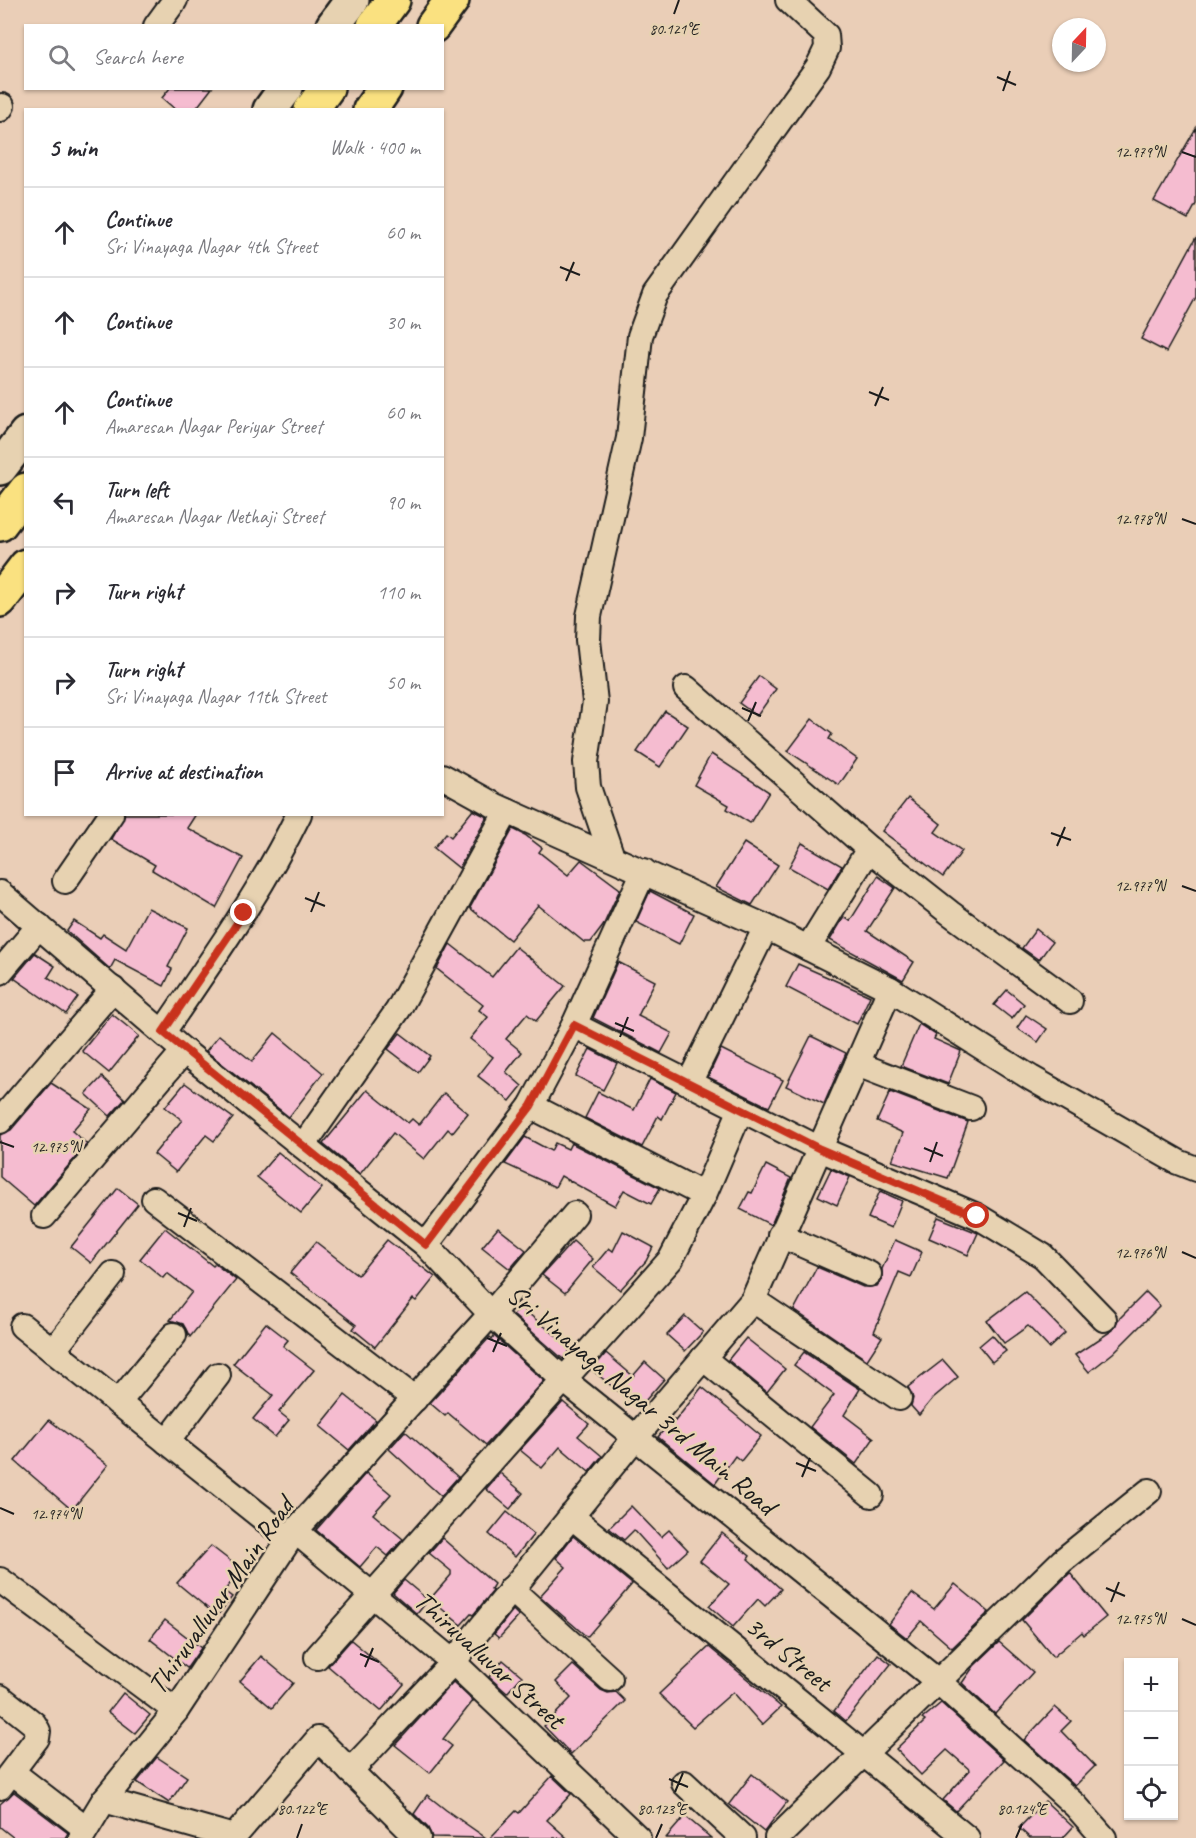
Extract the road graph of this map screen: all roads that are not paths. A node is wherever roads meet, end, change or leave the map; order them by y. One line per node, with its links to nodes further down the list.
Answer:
1 (175, 0): 6 (street)
2 (352, 0): 7 (street)
3 (393, 0): 8 (highway)
4 (452, 0): 9 (highway)
5 (788, 0): 28 (street)
6 (157, 24)
7 (334, 24)
8 (375, 24)
9 (434, 24)
10 (285, 90): 13 (street)
11 (326, 90): 14 (highway)
12 (385, 90): 15 (highway)
13 (271, 108)
14 (312, 108)
15 (371, 108)
16 (24, 437): 17 (street)
17 (0, 468)
18 (24, 493): 19 (highway)
19 (0, 524)
20 (24, 569): 21 (highway)
21 (0, 600)
22 (686, 688): 27 (street)
23 (444, 777): 24 (street)
24 (507, 811): 28 (street); 48 (street)
25 (110, 816): 30 (street)
26 (298, 816): 40 (street)
27 (869, 849): 34 (street); 38 (street)
28 (612, 857): 29 (street)
29 (644, 871): 33 (street); 39 (street)
30 (64, 881)
31 (0, 893): 32 (street, Sri Vinayaga Nagar 3rd Main Road)
32 (39, 926): 35 (street); 36 (street, Sri Vinayaga Nagar 3rd Main Road)
33 (766, 927): 34 (street); 43 (street)
34 (808, 948): 37 (street)
35 (0, 972)
36 (113, 989): 40 (street, Sri Vinayaga Nagar 3rd Main Road); 47 (street)
37 (890, 989): 42 (street); 50 (street)
38 (1070, 1001)
39 (574, 1025): 43 (street); 44 (street)
40 (163, 1032): 41 (street, Sri Vinayaga Nagar 3rd Main Road)
41 (184, 1051): 48 (street, Sri Vinayaga Nagar 3rd Main Road); 54 (street)
42 (857, 1064): 45 (street); 49 (street)
43 (689, 1083): 46 (street)
44 (531, 1106): 51 (street); 56 (street)
45 (971, 1108)
46 (741, 1109): 49 (street); 51 (street)
47 (0, 1121)
48 (303, 1146): 56 (street, Sri Vinayaga Nagar 3rd Main Road)
49 (820, 1149): 55 (street); 61 (street)
50 (1196, 1169)
51 (704, 1195): 67 (street)
52 (154, 1199): 69 (street)
53 (575, 1214): 60 (street, Thiruvalluvar Main Road)
54 (44, 1216)
55 (780, 1235): 58 (street); 59 (street)
56 (426, 1245): 60 (street, Sri Vinayaga Nagar 3rd Main Road)
57 (113, 1274): 64 (street)
58 (869, 1274)
59 (753, 1300): 65 (street); 68 (street)
60 (491, 1314): 67 (street, Sri Vinayaga Nagar 3rd Main Road); 69 (street, Thiruvalluvar Main Road)
61 (1104, 1319)
62 (22, 1326): 64 (street, Thiruvalluvar Street)
63 (174, 1335): 70 (street)
64 (53, 1351): 70 (street, Thiruvalluvar Street)
65 (704, 1358): 71 (street); 74 (street)
66 (218, 1375): 72 (street)
67 (564, 1380): 71 (street, Sri Vinayaga Nagar 3rd Main Road); 79 (street)
68 (899, 1398)
69 (415, 1399): 76 (street, Thiruvalluvar Main Road)
70 (118, 1403): 72 (street, Thiruvalluvar Street)
71 (634, 1438): 75 (street); 83 (street, Sri Vinayaga Nagar 3rd Main Road)
72 (167, 1442): 76 (street, Thiruvalluvar Street)
73 (1149, 1491): 83 (street)
74 (871, 1495)
75 (571, 1516): 78 (street); 86 (street, 3rd Street)
76 (292, 1535): 79 (street, Thiruvalluvar Street); 85 (street, Thiruvalluvar Main Road)
77 (0, 1580): 85 (street)
78 (512, 1589): 81 (street); 82 (street)
79 (373, 1596): 80 (street); 81 (street, Thiruvalluvar Street)
80 (317, 1657)
81 (453, 1662): 87 (street); 94 (street, Thiruvalluvar Street)
82 (610, 1678)
83 (940, 1683): 86 (street); 98 (street, Sri Vinayaga Nagar 3rd Main Road)
84 (0, 1697): 88 (street)
85 (176, 1711): 90 (street, Thiruvalluvar Main Road)
86 (864, 1752): 96 (street); 97 (street, 3rd Street)
87 (350, 1771): 92 (street); 93 (street)
88 (6, 1780): 91 (street)
89 (684, 1783): 95 (street)
90 (104, 1800): 91 (street, Thiruvalluvar Main Road); 92 (street)
91 (83, 1833)
92 (233, 1838)
93 (418, 1838)
94 (638, 1838)
95 (743, 1838)
96 (777, 1838)
97 (967, 1838)
98 (1104, 1838)

